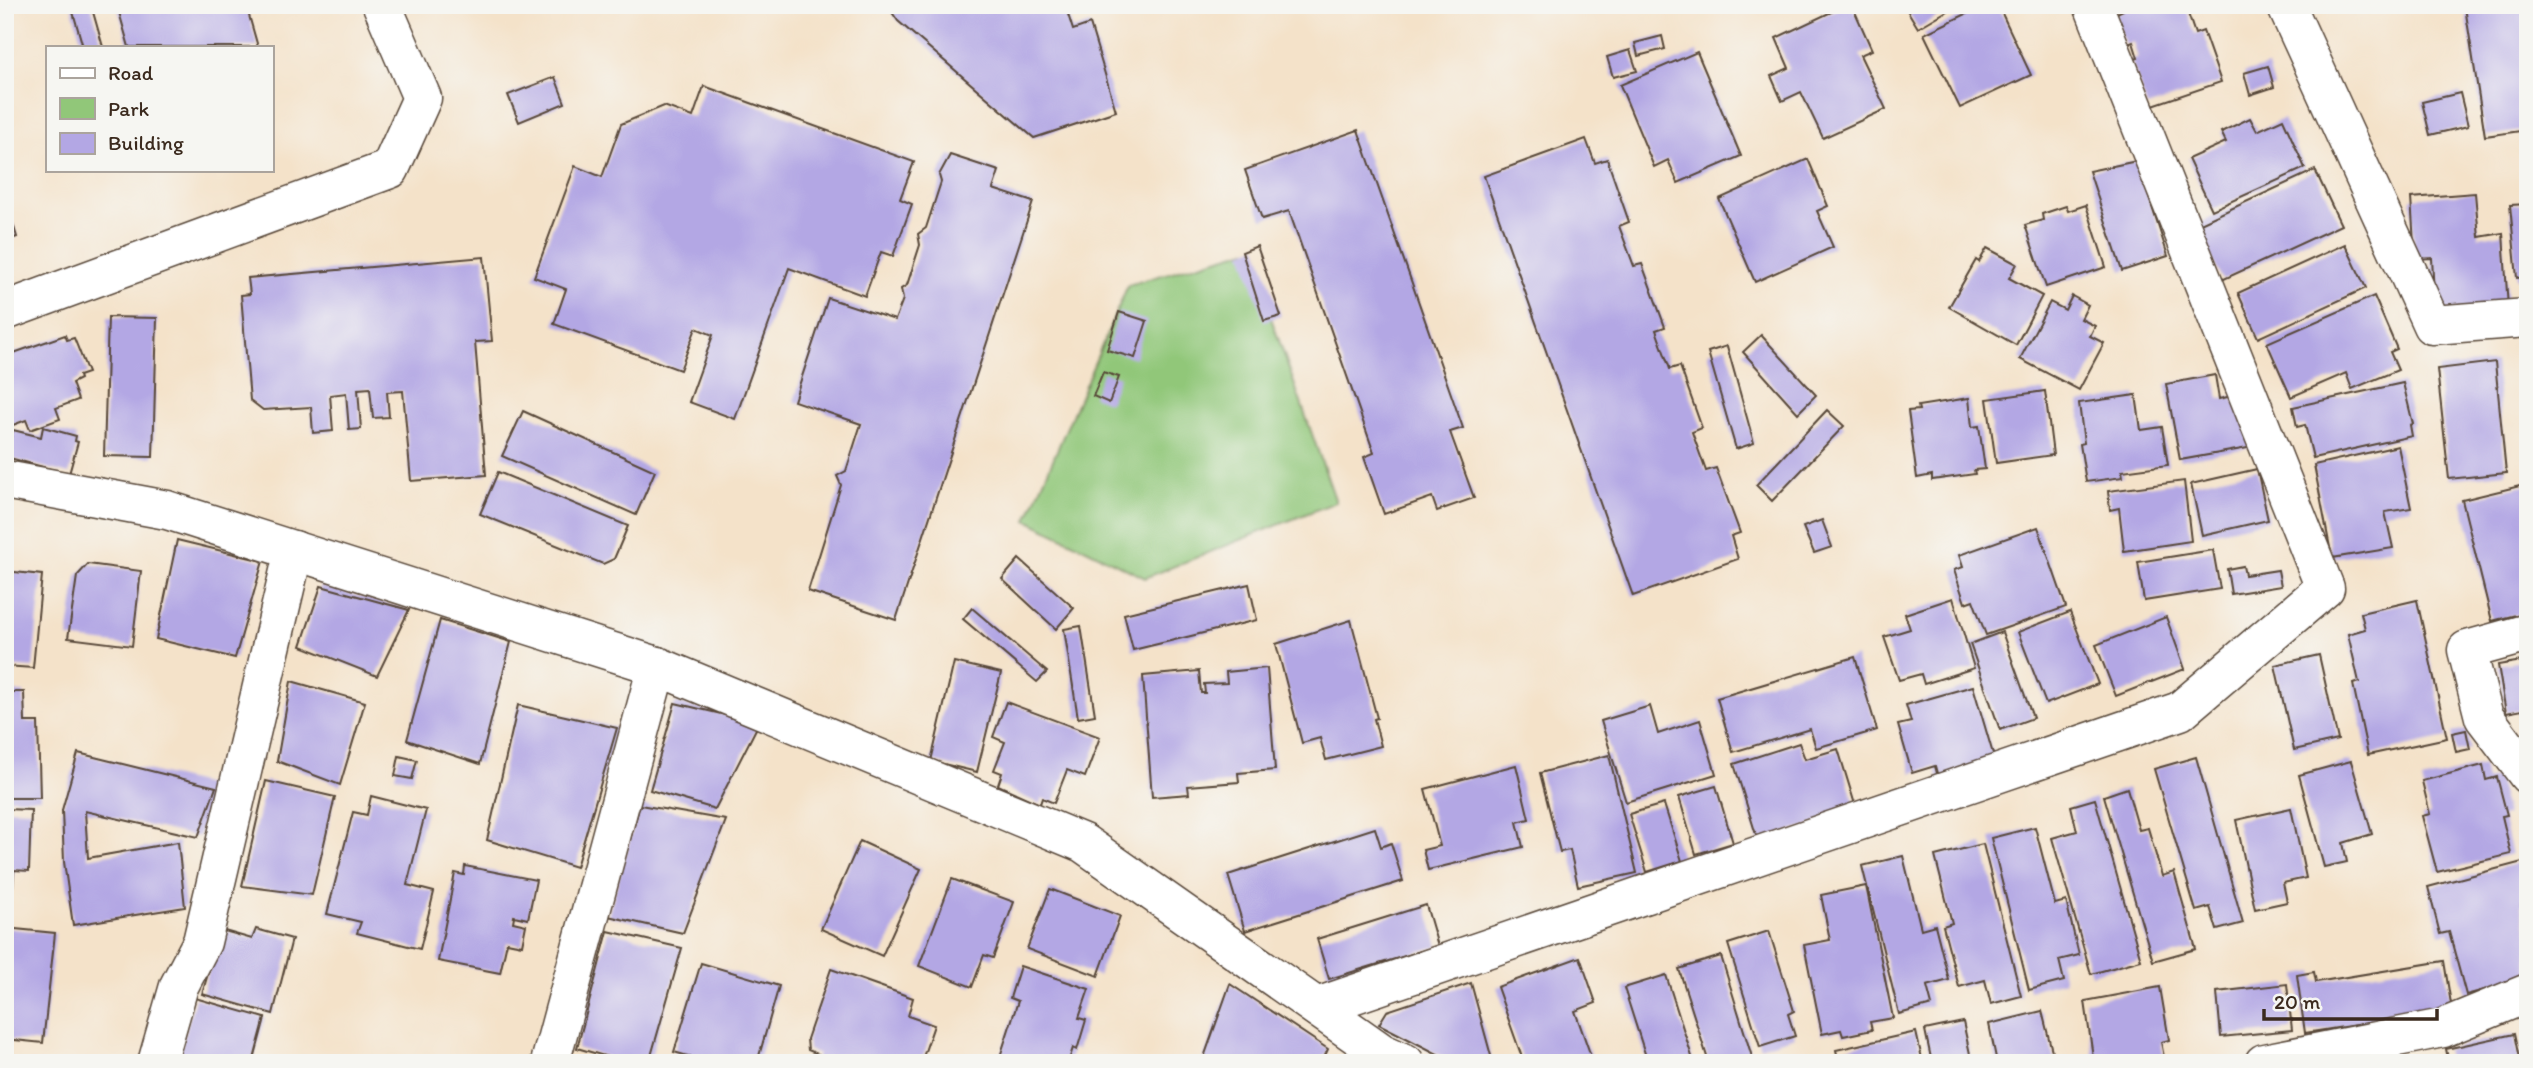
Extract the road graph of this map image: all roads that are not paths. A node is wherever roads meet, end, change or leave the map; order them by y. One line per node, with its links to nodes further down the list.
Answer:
1 (382, 5): 4 (street)
2 (2093, 5): 12 (street)
3 (2286, 5): 5 (street)
4 (5, 311)
5 (2528, 317)
6 (5, 480): 7 (street)
7 (294, 550): 9 (street); 14 (street)
8 (2528, 633): 10 (street)
9 (657, 666): 12 (street); 15 (street)
10 (2528, 775)
11 (2528, 993): 16 (street)
12 (1317, 1007): 13 (street)
13 (1382, 1060)
14 (157, 1063)
15 (550, 1063)
16 (2264, 1063)

